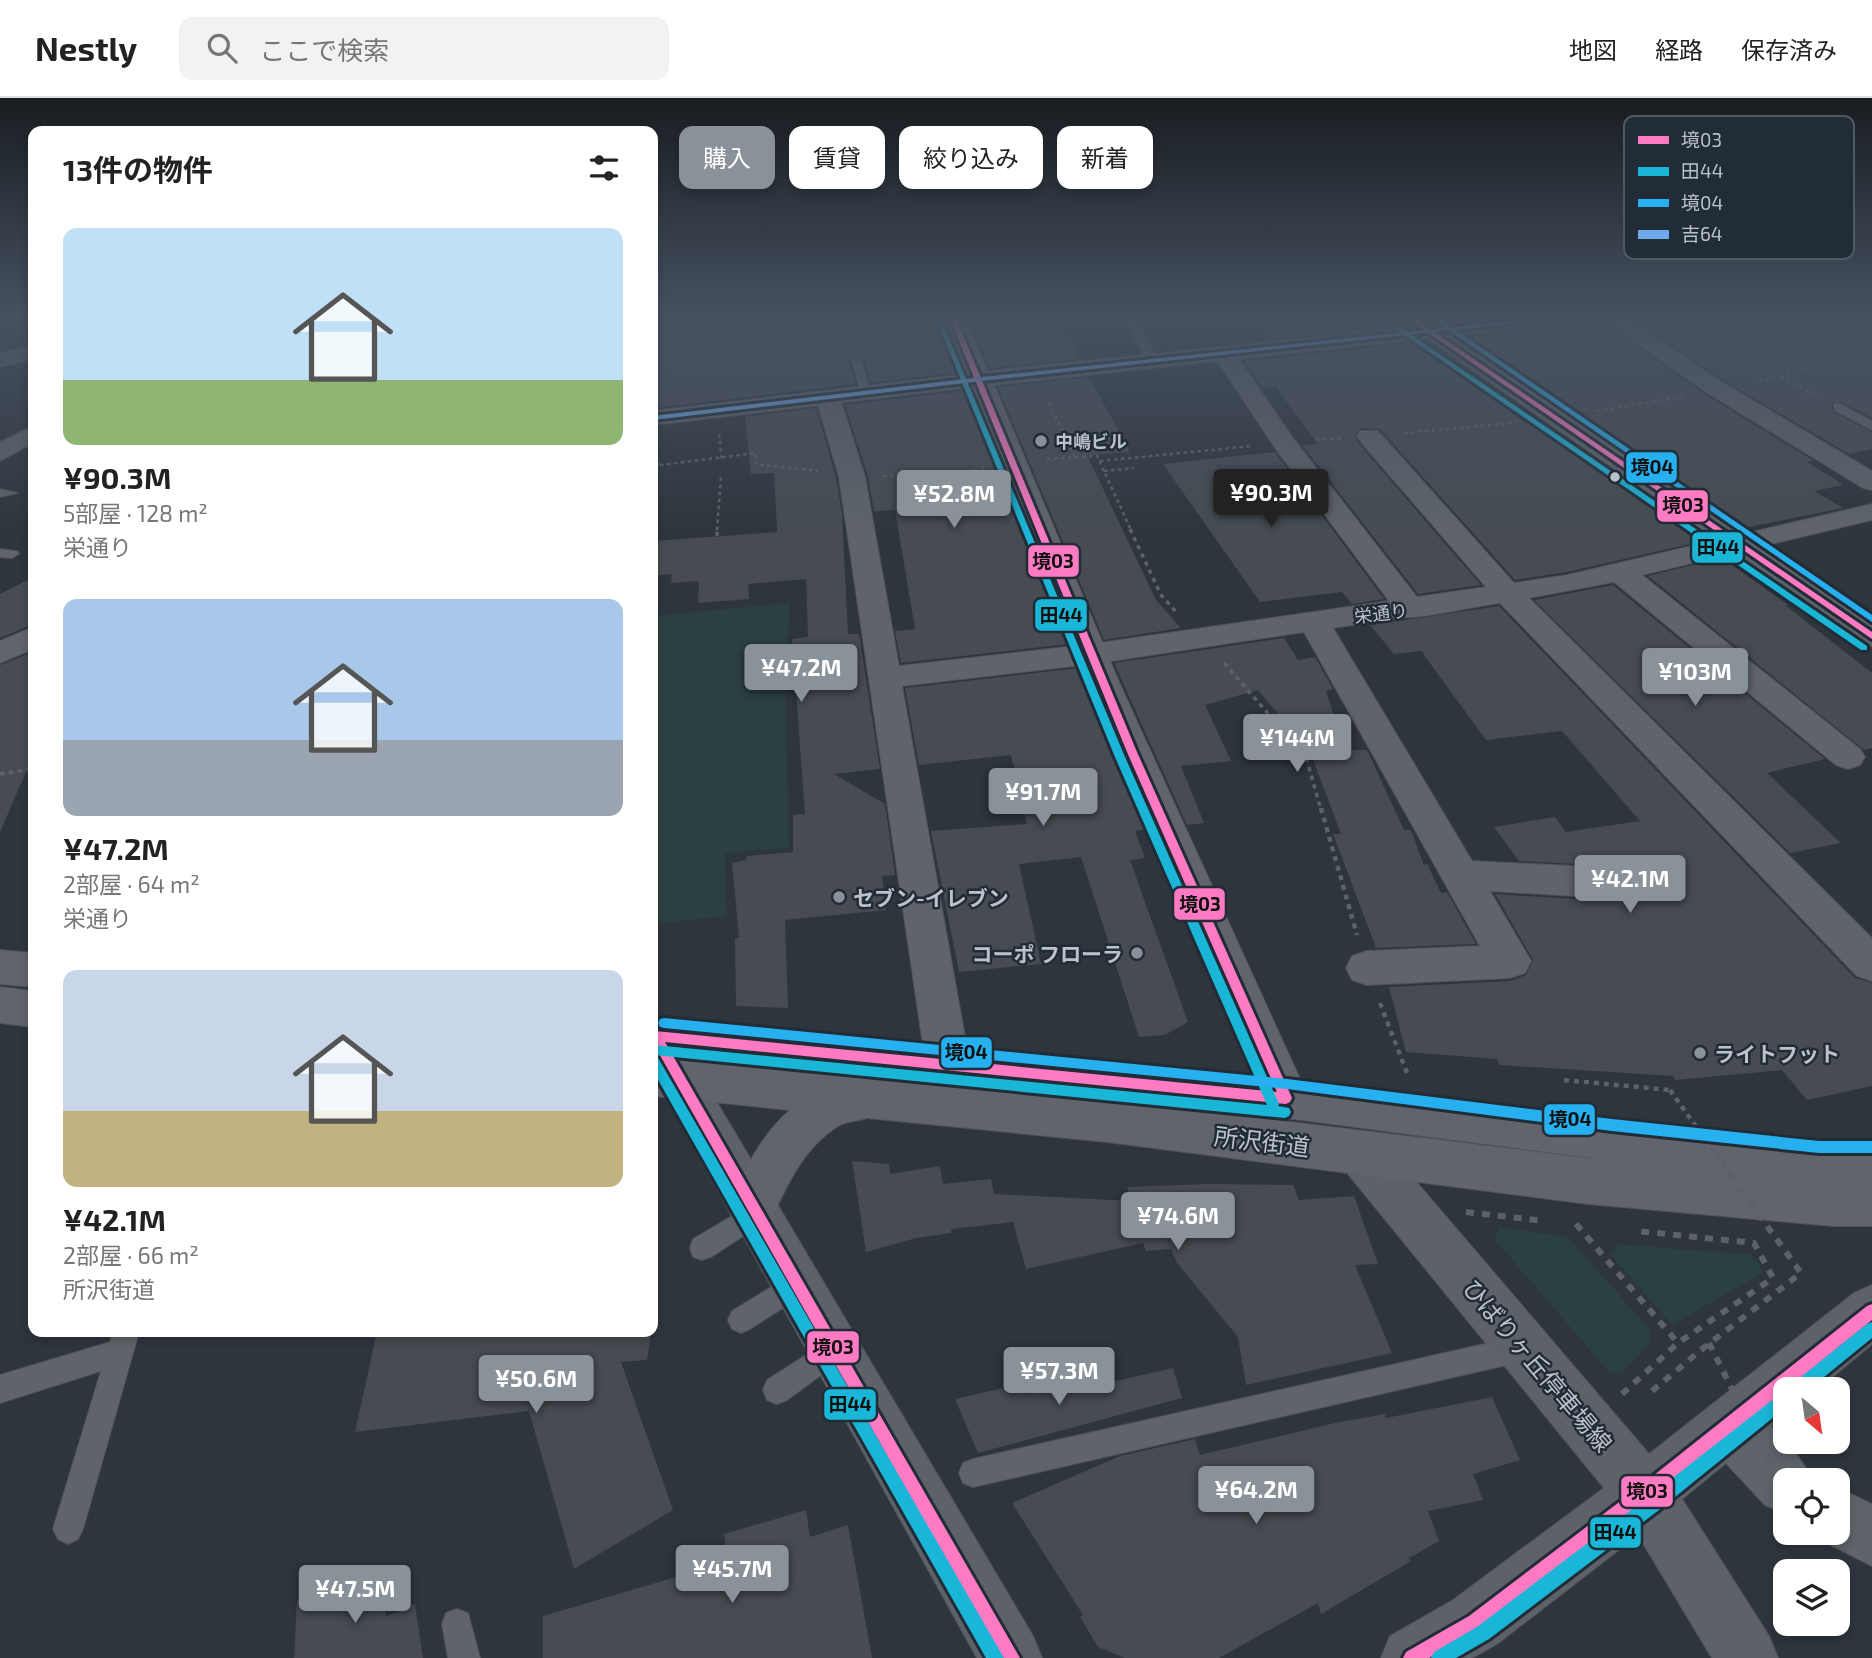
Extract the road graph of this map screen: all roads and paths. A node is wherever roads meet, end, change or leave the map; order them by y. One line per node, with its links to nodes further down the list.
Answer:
1 (866, 389): 8 (lane)
2 (901, 389): 8 (main road)
3 (986, 389): 41 (main road)
4 (1247, 389): 35 (street)
5 (1512, 389): 32 (main road)
6 (1717, 389): 29 (street)
7 (1803, 389): 11 (path)
8 (867, 393): 9 (main road)
9 (828, 398): 12 (main road); 42 (street)
10 (1049, 403): 20 (path)
11 (1838, 407): 13 (lane)
12 (658, 417)
13 (1865, 418): 14 (lane)
14 (1872, 426)
15 (0, 433): 16 (street)
16 (28, 436)
17 (1370, 436): 34 (street)
18 (28, 438): 19 (street)
19 (0, 453)
20 (1075, 457): 21 (path); 25 (path)
21 (1038, 460)
22 (658, 461): 26 (path)
23 (996, 465): 28 (path)
24 (1134, 468): 25 (path)
25 (1104, 471): 39 (path)
26 (828, 472)
27 (721, 476): 31 (path)
28 (871, 477)
29 (1872, 482)
30 (1872, 512): 32 (street, 栄通り)
31 (717, 536)
32 (1735, 542): 33 (street, 栄通り); 37 (main road)
33 (1620, 572): 34 (street, 栄通り); 43 (street)
34 (1508, 594): 35 (street, 栄通り); 48 (street)
35 (1411, 610): 36 (street, 栄通り)
36 (1314, 622): 39 (street, 栄通り); 46 (street)
37 (1872, 636)
38 (28, 639): 40 (main road)
39 (1201, 639): 41 (street, 栄通り); 50 (path)
40 (0, 653)
41 (1092, 654): 42 (street, 栄通り); 59 (main road)
42 (883, 678): 55 (street)
43 (1848, 757)
44 (28, 770): 45 (path)
45 (0, 774)
46 (1459, 875): 47 (street); 50 (street)
47 (1574, 881)
48 (1872, 964)
49 (0, 967): 51 (main road)
50 (1367, 968): 56 (path)
51 (28, 970)
52 (0, 1005): 53 (main road)
53 (28, 1008)
54 (658, 1051): 55 (main road, 所沢街道); 58 (main road, 所沢街道); 63 (main road)
55 (948, 1065): 59 (main road, 所沢街道)
56 (1408, 1077)
57 (1564, 1080): 76 (path, bridge)
58 (867, 1097): 60 (main road, 所沢街道); 63 (main road)
59 (1286, 1098): 61 (main road, 所沢街道)
60 (1361, 1153): 62 (main road, 所沢街道); 77 (main road, ひばりヶ丘停車場線)
61 (1872, 1161)
62 (1872, 1203)
63 (754, 1211): 70 (lane); 71 (main road)
64 (1552, 1221): 65 (path)
65 (1473, 1223)
66 (1564, 1223): 67 (path)
67 (1576, 1224): 68 (path); 75 (path)
68 (1590, 1226)
69 (1631, 1230): 75 (path)
70 (702, 1248)
71 (796, 1285): 73 (lane); 78 (main road)
72 (1872, 1311): 83 (main road)
73 (741, 1320)
74 (123, 1342): 80 (lane); 89 (lane)
75 (1678, 1343): 79 (path)
76 (1709, 1343): 82 (path); 84 (path, bridge)
77 (1525, 1348): 86 (lane); 87 (main road, ひばりヶ丘停車場線)
78 (834, 1350): 81 (lane); 93 (main road)
79 (1609, 1387)
80 (0, 1389)
81 (777, 1390)
82 (1652, 1391)
83 (1730, 1426): 85 (street); 87 (main road)
84 (1773, 1471)
85 (1773, 1472)
86 (972, 1473)
87 (1645, 1493): 94 (main road); 95 (main road, ひばりヶ丘停車場線)
88 (1850, 1524): 90 (street)
89 (68, 1529)
90 (1872, 1538)
91 (457, 1624): 92 (lane)
92 (464, 1658)
93 (1011, 1658)
94 (1412, 1658)
95 (1747, 1658)

